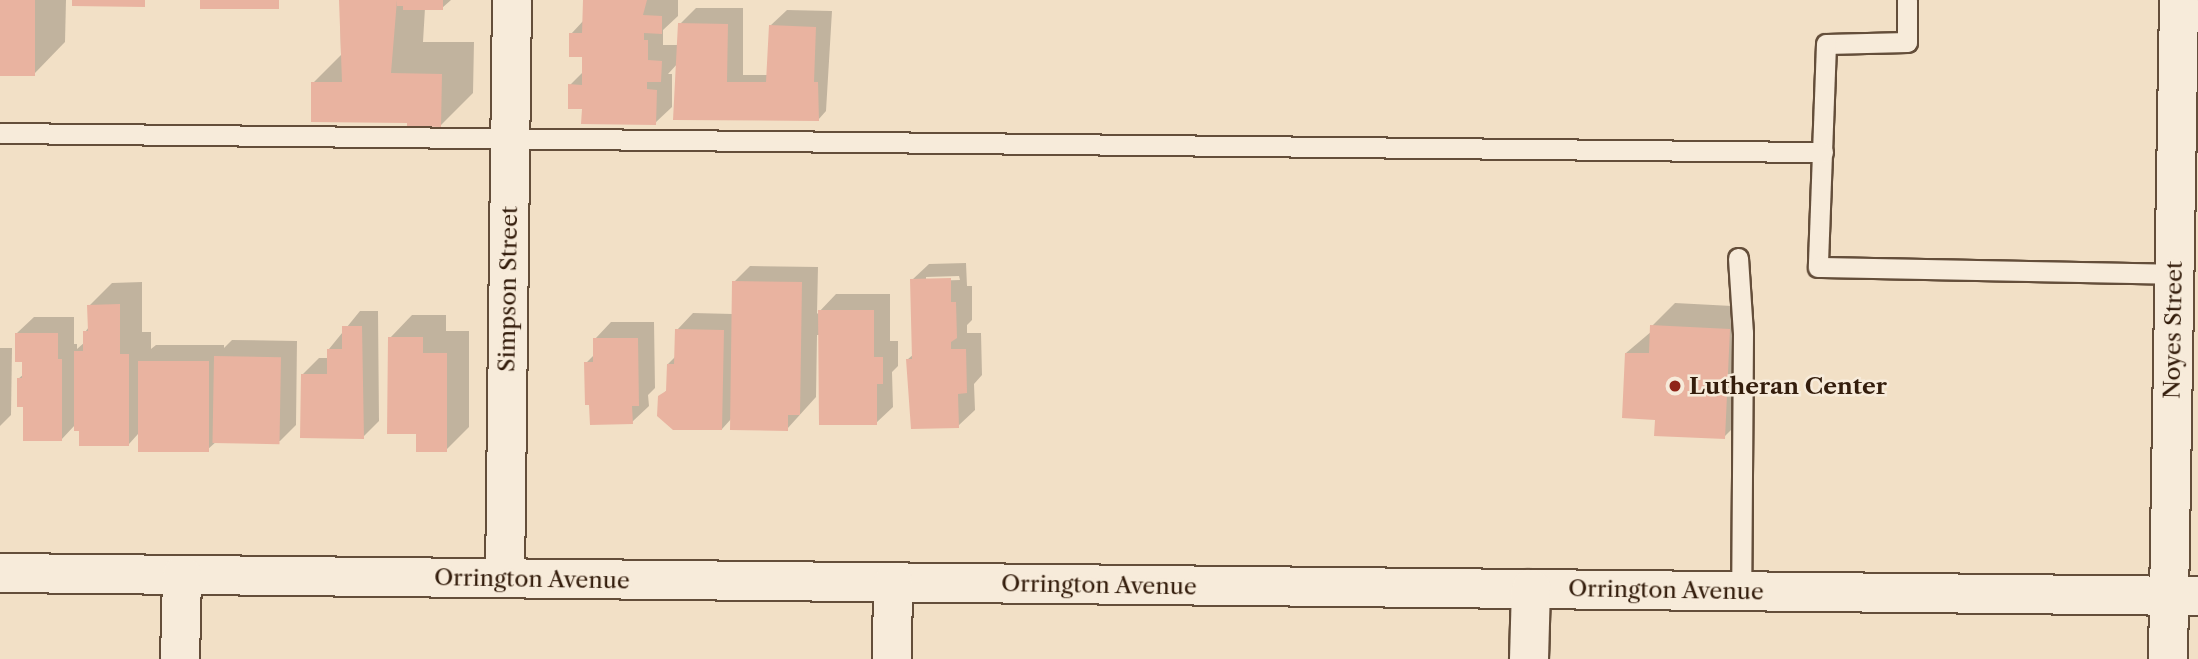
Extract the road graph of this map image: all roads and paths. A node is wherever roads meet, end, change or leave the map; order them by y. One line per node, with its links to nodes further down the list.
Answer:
1 (512, 0): 5 (street, Simpson Street)
2 (1908, 0): 6 (lane)
3 (2179, 0): 7 (street, Noyes Street)
4 (0, 133): 5 (lane)
5 (510, 137): 6 (lane); 12 (street, Simpson Street)
6 (1823, 152): 9 (lane)
7 (2187, 162): 9 (street, Noyes Street)
8 (1738, 258): 15 (lane)
9 (2174, 274): 16 (street, Noyes Street)
10 (0, 573): 11 (street, Orrington Avenue)
11 (182, 575): 12 (street, Orrington Avenue); 17 (street)
12 (505, 578): 13 (street, Orrington Avenue)
13 (893, 582): 14 (street, Orrington Avenue); 18 (street)
14 (1531, 589): 15 (street, Orrington Avenue); 19 (street)
15 (1741, 591): 16 (street, Orrington Avenue)
16 (2183, 595): 20 (street, Noyes Street)
17 (180, 659)
18 (892, 659)
19 (1529, 659)
20 (2168, 659)

